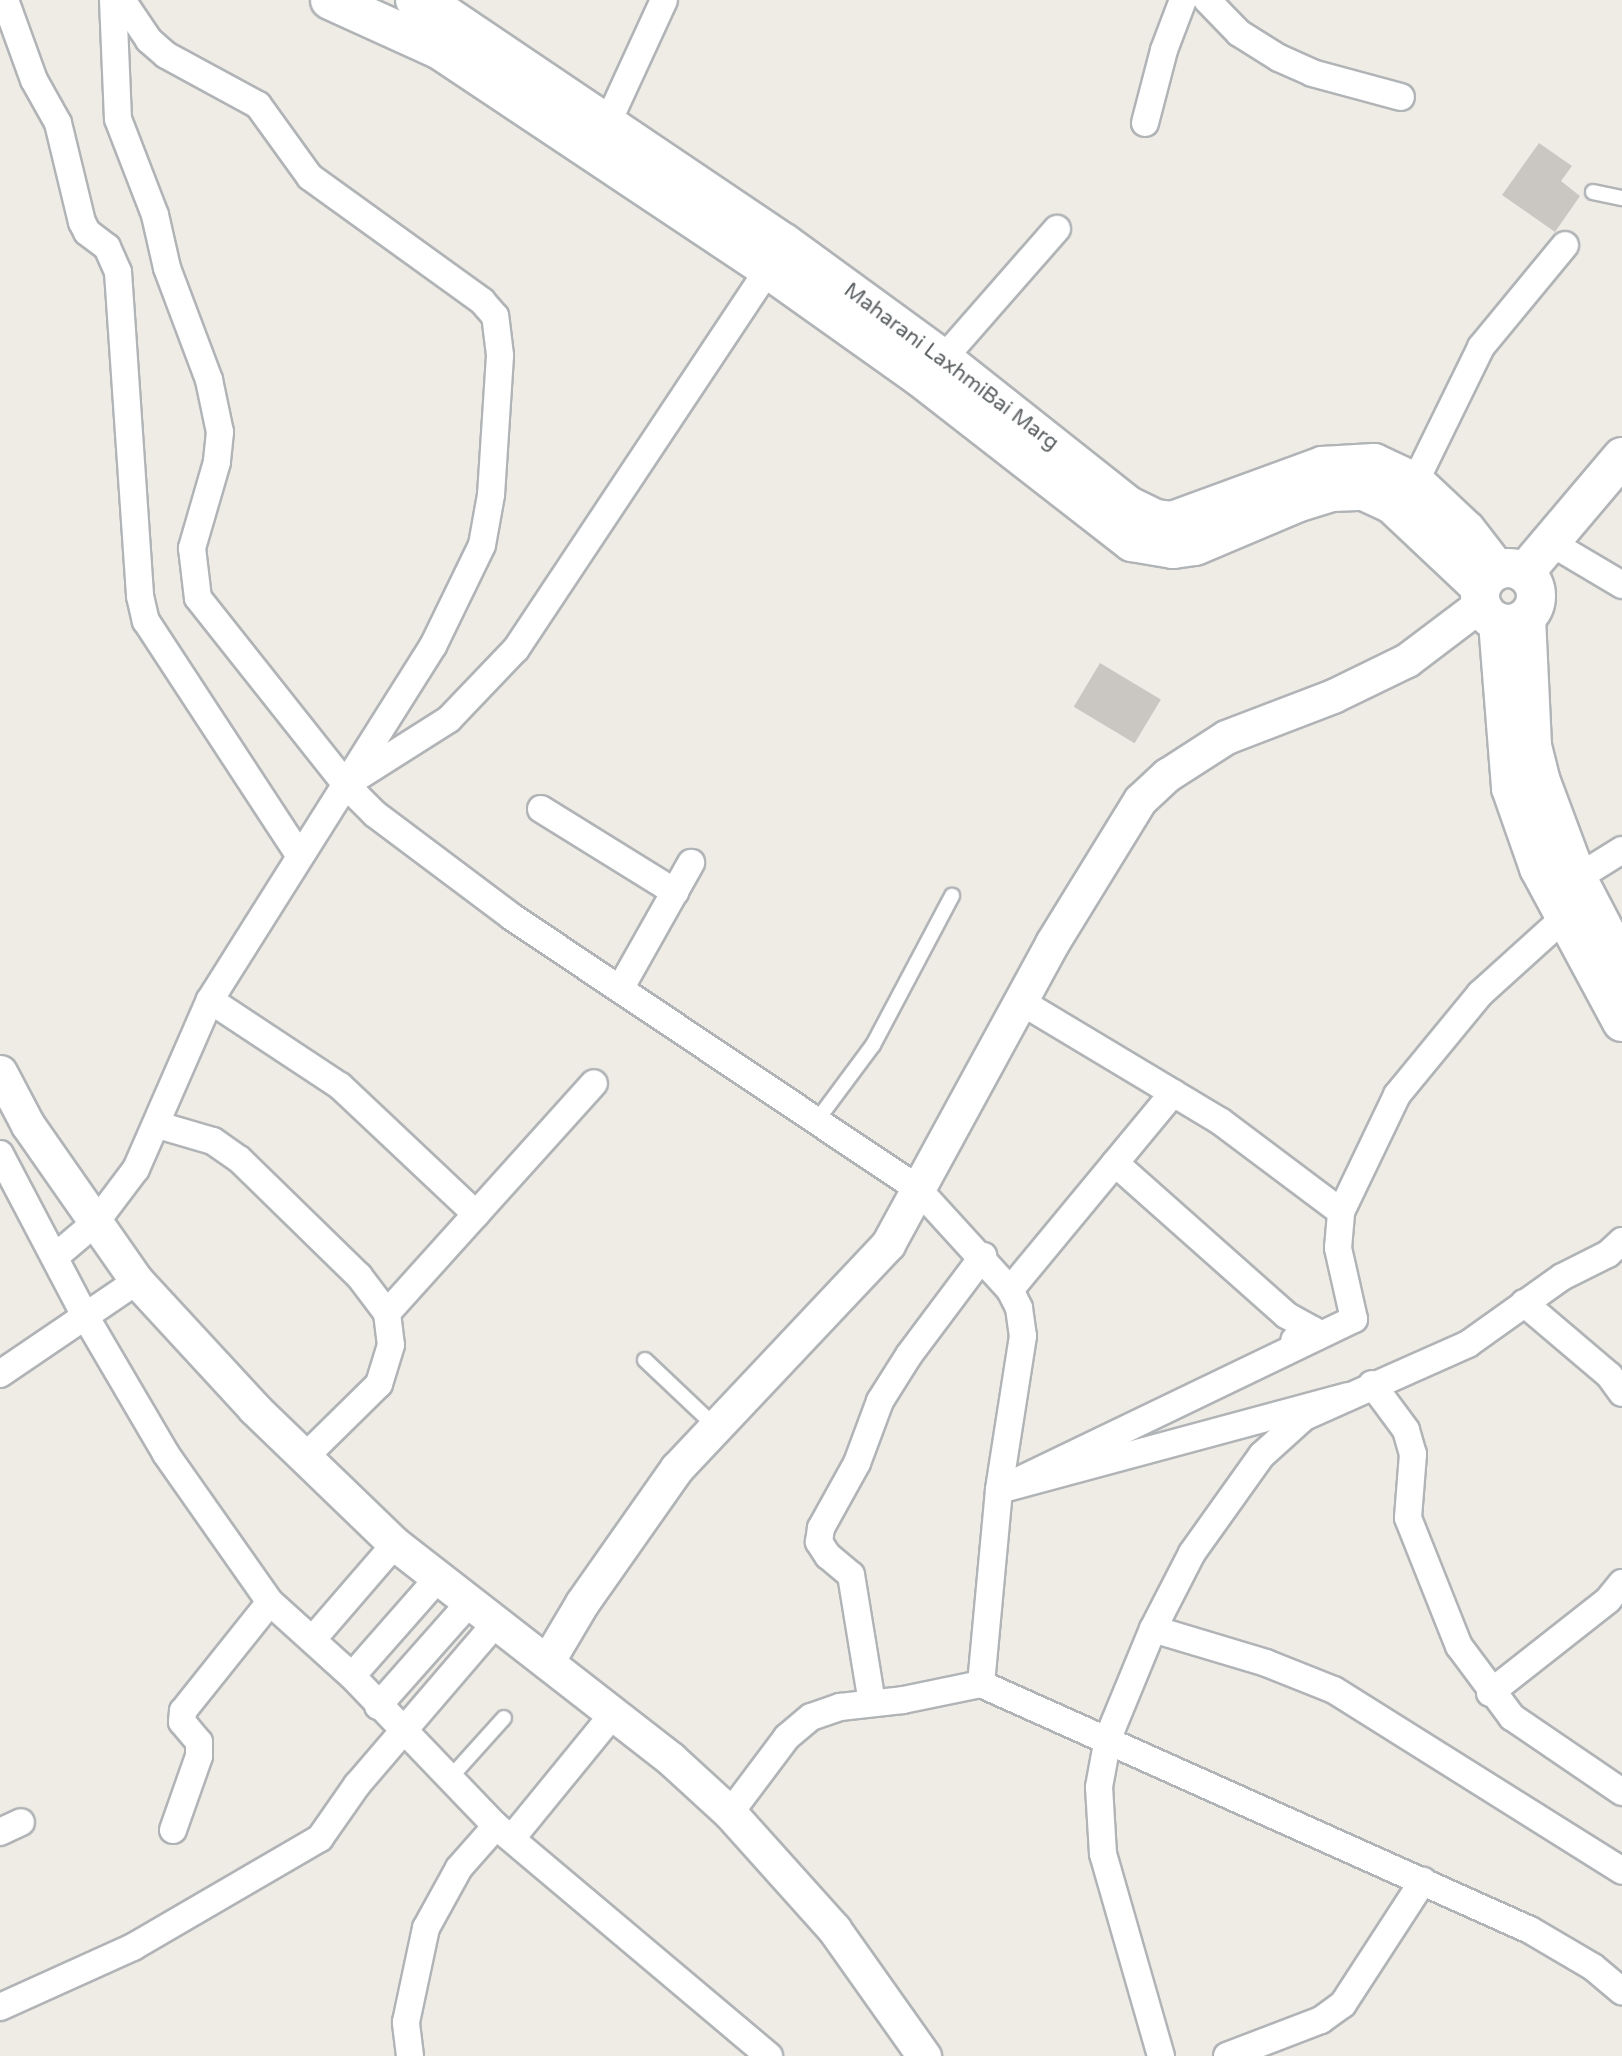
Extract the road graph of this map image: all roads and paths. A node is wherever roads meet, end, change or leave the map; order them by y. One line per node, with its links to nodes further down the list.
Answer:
1 (5, 0): 26 (street)
2 (113, 0): 23 (street)
3 (122, 0): 23 (street)
4 (330, 0): 16 (main road)
5 (664, 0): 11 (street)
6 (1183, 0): 10 (street)
7 (1207, 0): 9 (street)
8 (440, 5): 11 (main road, Maharani LaxhmiBai Marg)
9 (1401, 97)
10 (1145, 123)
11 (607, 124): 17 (main road, Maharani LaxhmiBai Marg)
12 (1593, 192): 13 (lane)
13 (1622, 198)
14 (1057, 229): 17 (street)
15 (1565, 245): 19 (street)
16 (768, 269): 22 (main road); 23 (street)
17 (943, 359): 19 (main road, Maharani LaxhmiBai Marg)
18 (1621, 459): 20 (main road)
19 (1415, 482): 22 (main road, Maharani LaxhmiBai Marg)
20 (1548, 541): 21 (street); 22 (main road)
21 (1622, 585)
22 (1501, 596): 28 (main road); 31 (main road); 35 (street)
23 (346, 785): 26 (street); 33 (street)
24 (541, 809): 29 (street)
25 (1622, 850): 28 (street)
26 (299, 855): 34 (street)
27 (691, 863): 29 (street)
28 (1577, 878): 32 (main road)
29 (675, 892): 33 (street)
30 (952, 896): 40 (lane)
31 (1565, 917): 36 (main road); 45 (street)
32 (1622, 964)
33 (621, 989): 40 (street)
34 (210, 1000): 41 (street); 46 (street)
35 (1020, 1001): 39 (street); 44 (street)
36 (1622, 1021)
37 (0, 1072): 47 (street)
38 (594, 1083): 46 (street)
39 (1173, 1093): 43 (street); 45 (street)
40 (818, 1119): 44 (street)
41 (158, 1125): 47 (street); 54 (street)
42 (0, 1154): 49 (street)
43 (1115, 1163): 52 (street); 63 (street)
44 (917, 1188): 50 (street); 61 (street)
45 (1341, 1212): 63 (street)
46 (476, 1214): 54 (street)
47 (96, 1222): 49 (street); 51 (street)
48 (1622, 1241): 53 (street)
49 (56, 1256): 55 (street)
50 (983, 1256): 52 (street); 76 (street)
51 (137, 1280): 55 (street); 62 (street)
52 (1010, 1290): 63 (street)
53 (1524, 1303): 58 (street); 59 (street)
54 (387, 1313): 62 (street)
55 (84, 1314): 57 (street); 67 (street)
56 (645, 1360): 61 (lane)
57 (0, 1374)
58 (1372, 1384): 60 (street); 75 (street)
59 (1622, 1393)
60 (1348, 1396): 63 (street); 70 (street)
61 (718, 1429): 72 (street)
62 (306, 1456): 64 (street)
63 (999, 1490): 74 (street)
64 (395, 1544): 65 (street); 71 (street)
65 (438, 1578): 68 (street); 73 (street)
66 (1622, 1583): 75 (street)
67 (270, 1602): 71 (street); 85 (street)
68 (470, 1602): 69 (street); 77 (street)
69 (496, 1623): 72 (street); 80 (street)
70 (1153, 1629): 81 (street); 87 (street)
71 (313, 1639): 73 (street)
72 (547, 1662): 78 (street)
73 (352, 1676): 77 (street)
74 (981, 1684): 76 (street); 81 (street)
75 (1490, 1693): 83 (street)
76 (872, 1703): 84 (street)
77 (378, 1706): 80 (street)
78 (614, 1714): 84 (street); 86 (street)
79 (504, 1718): 82 (lane)
80 (402, 1731): 82 (street); 90 (street)
81 (1108, 1738): 88 (street); 94 (street)
82 (449, 1779): 86 (street)
83 (1622, 1791)
84 (730, 1813): 93 (street)
85 (173, 1830)
86 (504, 1832): 91 (street); 92 (street)
87 (1622, 1871)
88 (1423, 1881): 89 (street); 95 (street)
89 (1622, 1991)
90 (0, 2007)
91 (410, 2056)
92 (769, 2056)
93 (924, 2056)
94 (1161, 2056)
95 (1228, 2056)

